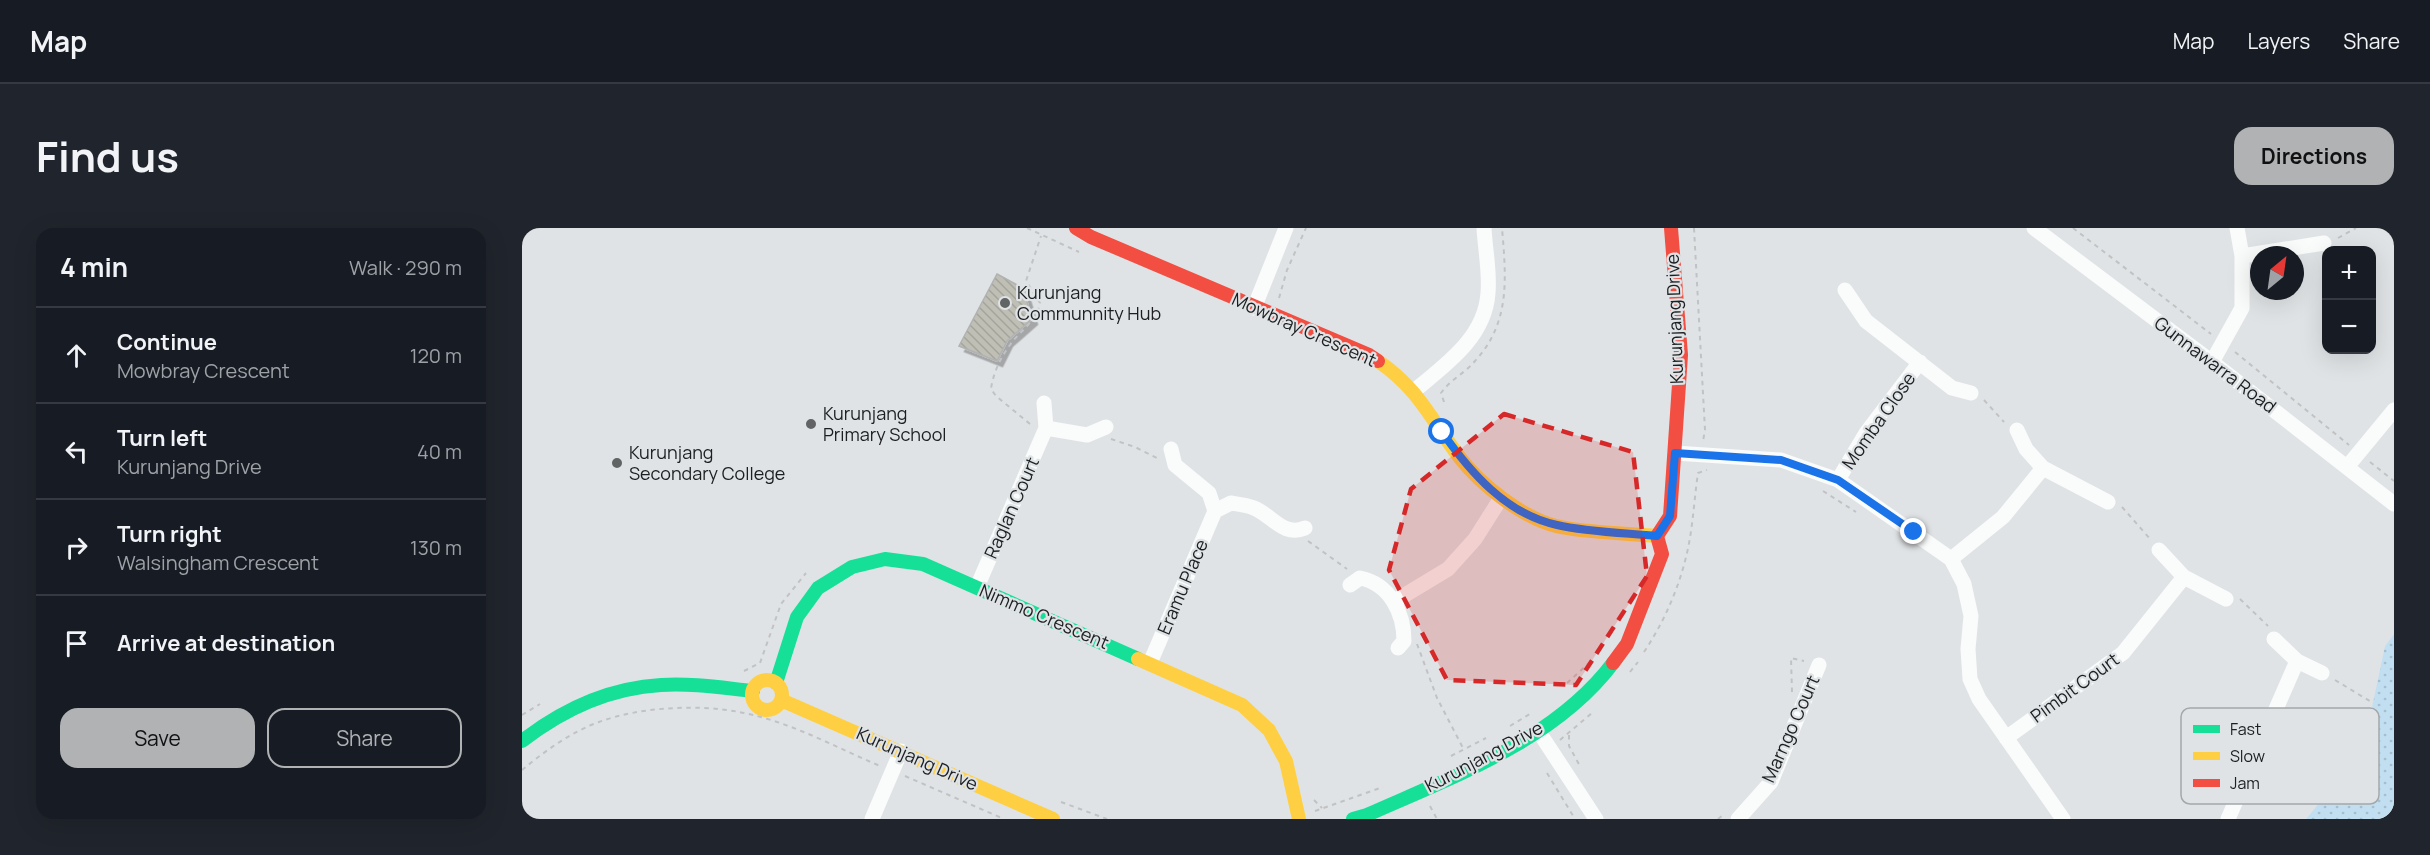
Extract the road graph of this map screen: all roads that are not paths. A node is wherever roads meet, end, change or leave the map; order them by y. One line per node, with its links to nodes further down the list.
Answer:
1 (1076, 228): 10 (street, Mowbray Crescent)
2 (1286, 228): 10 (street)
3 (1484, 228): 13 (street)
4 (1671, 228): 21 (street, Kurunjang Drive)
5 (2034, 228): 12 (street, Gunnawarra Road)
6 (2237, 228): 8 (street)
7 (2324, 243): 8 (street)
8 (2242, 256): 12 (street)
9 (1845, 290): 11 (street, Momba Close)
10 (1254, 308): 13 (street, Mowbray Crescent)
11 (1920, 362): 14 (street, Momba Close); 24 (street, Momba Close)
12 (2212, 362): 22 (street, Gunnawarra Road)
13 (1414, 391): 25 (street, Mowbray Crescent)
14 (1971, 393)
15 (1044, 403): 18 (street, Raglan Court)
16 (2394, 410): 22 (street)
17 (1106, 427): 18 (street)
18 (1045, 430): 35 (street, Raglan Court)
19 (2017, 430): 23 (street)
20 (1171, 449): 28 (street)
21 (1675, 453): 24 (street); 30 (street, Kurunjang Drive)
22 (2347, 466): 27 (street, Gunnawarra Road)
23 (2043, 468): 26 (street); 32 (street)
24 (1838, 480): 32 (street)
25 (1501, 498): 30 (street, Mowbray Crescent); 37 (street)
26 (2108, 502)
27 (2394, 504)
28 (1215, 511): 29 (street); 41 (street, Eramu Place)
29 (1301, 530)
30 (1657, 536): 48 (street, Kurunjang Drive)
31 (2159, 550): 33 (street)
32 (1951, 559): 49 (street)
33 (2184, 577): 36 (street); 49 (street, Pimbit Court)
34 (1355, 582): 37 (street)
35 (977, 587): 41 (street, Nimmo Crescent); 44 (street, Nimmo Crescent)
36 (2226, 599)
37 (1395, 601): 39 (street)
38 (2274, 639): 40 (street)
39 (1398, 648)
40 (2297, 661): 43 (street); 47 (street)
41 (1150, 663): 54 (street, Nimmo Crescent)
42 (1819, 665): 53 (street, Marngo Court)
43 (2322, 673)
44 (776, 683): 45 (street); 46 (street)
45 (753, 691): 46 (street); 50 (street)
46 (781, 700): 51 (street, Kurunjang Drive)
47 (2276, 708)
48 (1539, 732): 57 (street, Kurunjang Drive); 58 (street)
49 (2006, 738): 59 (street)
50 (522, 741)
51 (901, 751): 55 (street); 56 (street, Kurunjang Drive)
52 (2235, 804): 60 (street)
53 (1732, 816)
54 (1299, 817)
55 (872, 819)
56 (1053, 819)
57 (1353, 819)
58 (1596, 819)
59 (2063, 819)
60 (2228, 819)

